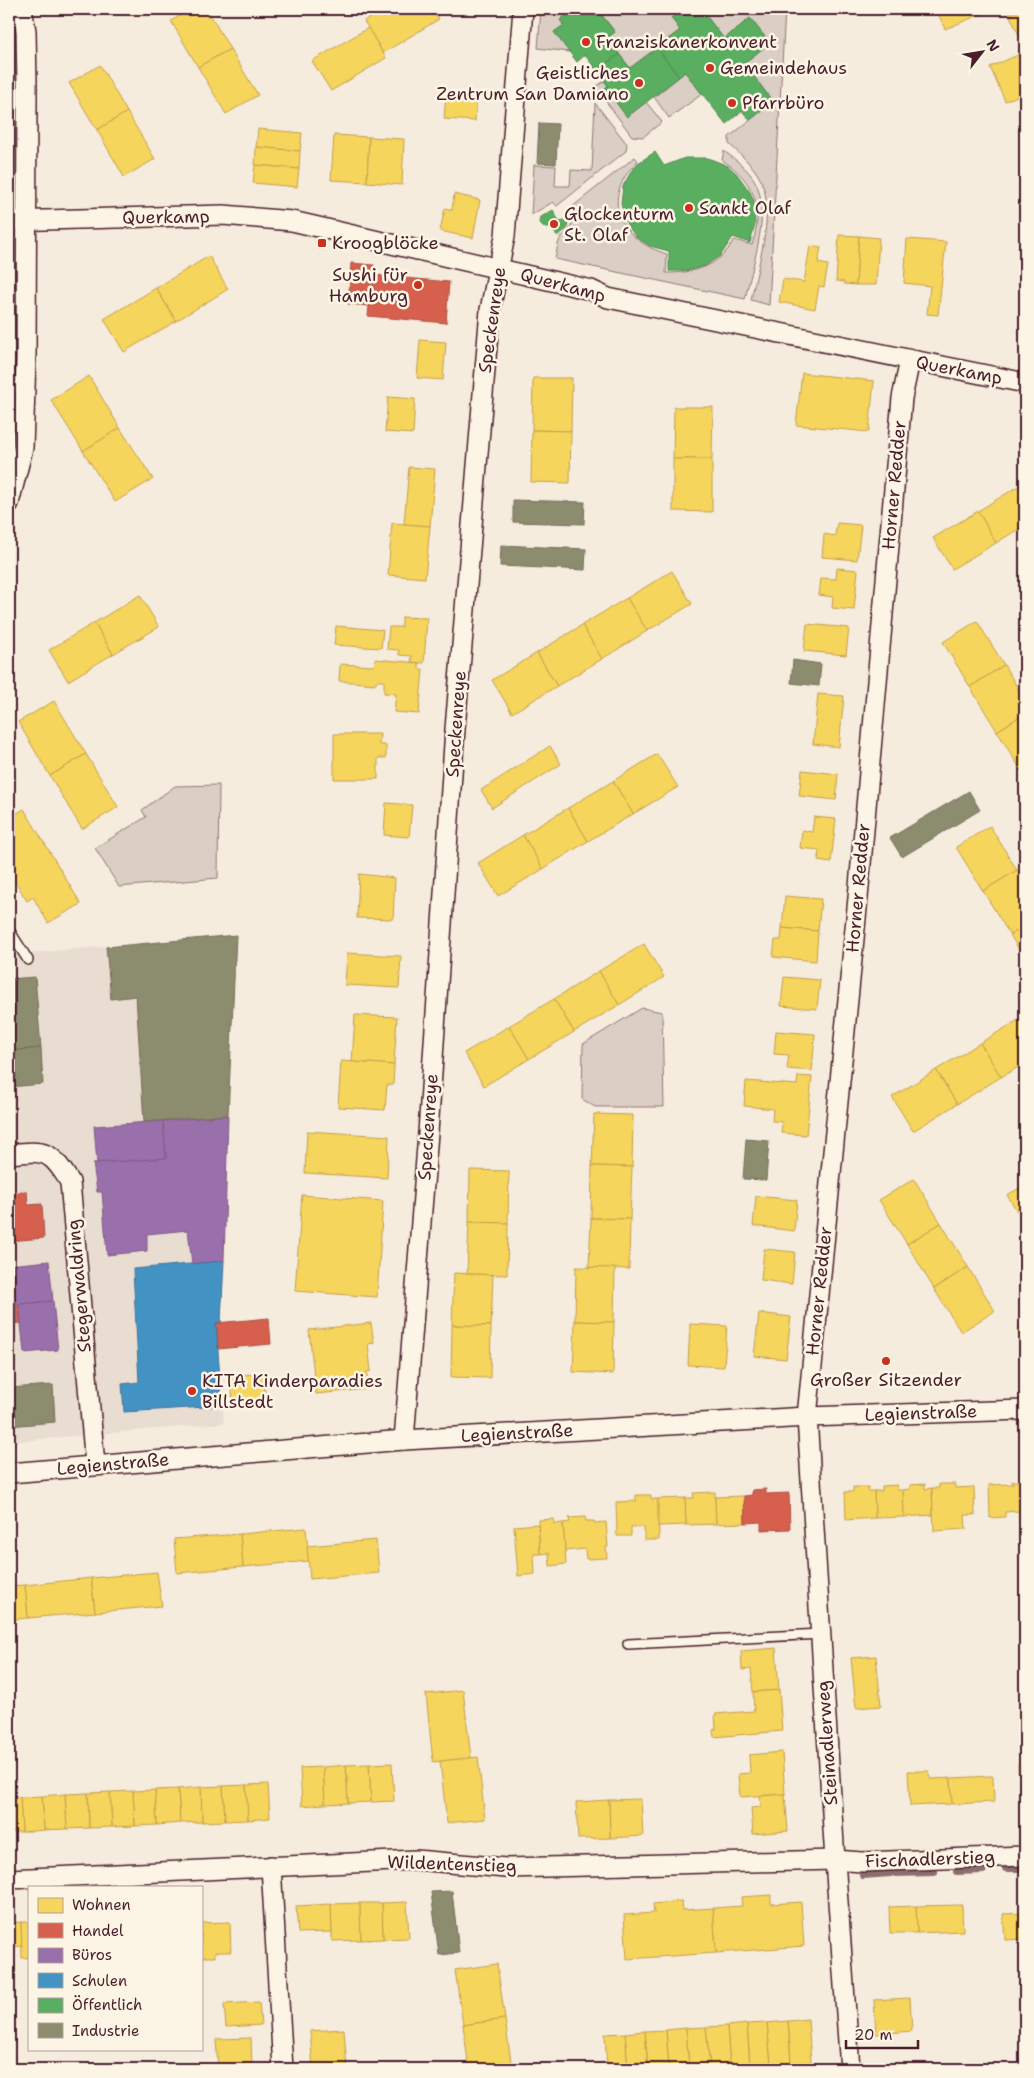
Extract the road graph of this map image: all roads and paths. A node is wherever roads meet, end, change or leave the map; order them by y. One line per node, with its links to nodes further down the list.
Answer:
1 (22, 9): 3 (street)
2 (523, 9): 4 (street, Speckenreye)
3 (18, 221): 4 (street, Querkamp); 6 (street)
4 (498, 268): 5 (street, Querkamp); 15 (street, Speckenreye)
5 (910, 360): 7 (street, Querkamp); 14 (street, Horner Redder)
6 (26, 381): 8 (lane); 9 (street)
7 (1025, 383)
8 (9, 391)
9 (9, 503)
10 (9, 930): 11 (lane)
11 (28, 960)
12 (9, 1154): 16 (street, Stegerwaldring)
13 (1025, 1410): 14 (street, Legienstraße)
14 (807, 1417): 15 (street, Legienstraße); 18 (street, Steinadlerweg)
15 (404, 1440): 16 (street, Legienstraße)
16 (95, 1465): 17 (street, Legienstraße)
17 (9, 1473)
18 (821, 1634): 19 (lane); 21 (street, Steinadlerweg)
19 (628, 1644)
20 (1025, 1856): 21 (street, Fischadlerstieg)
21 (835, 1860): 22 (street, Wildentenstieg); 25 (street, Steinadlerweg)
22 (271, 1866): 23 (street, Wildentenstieg); 24 (street)
23 (9, 1879)
24 (283, 2069)
25 (850, 2069)

